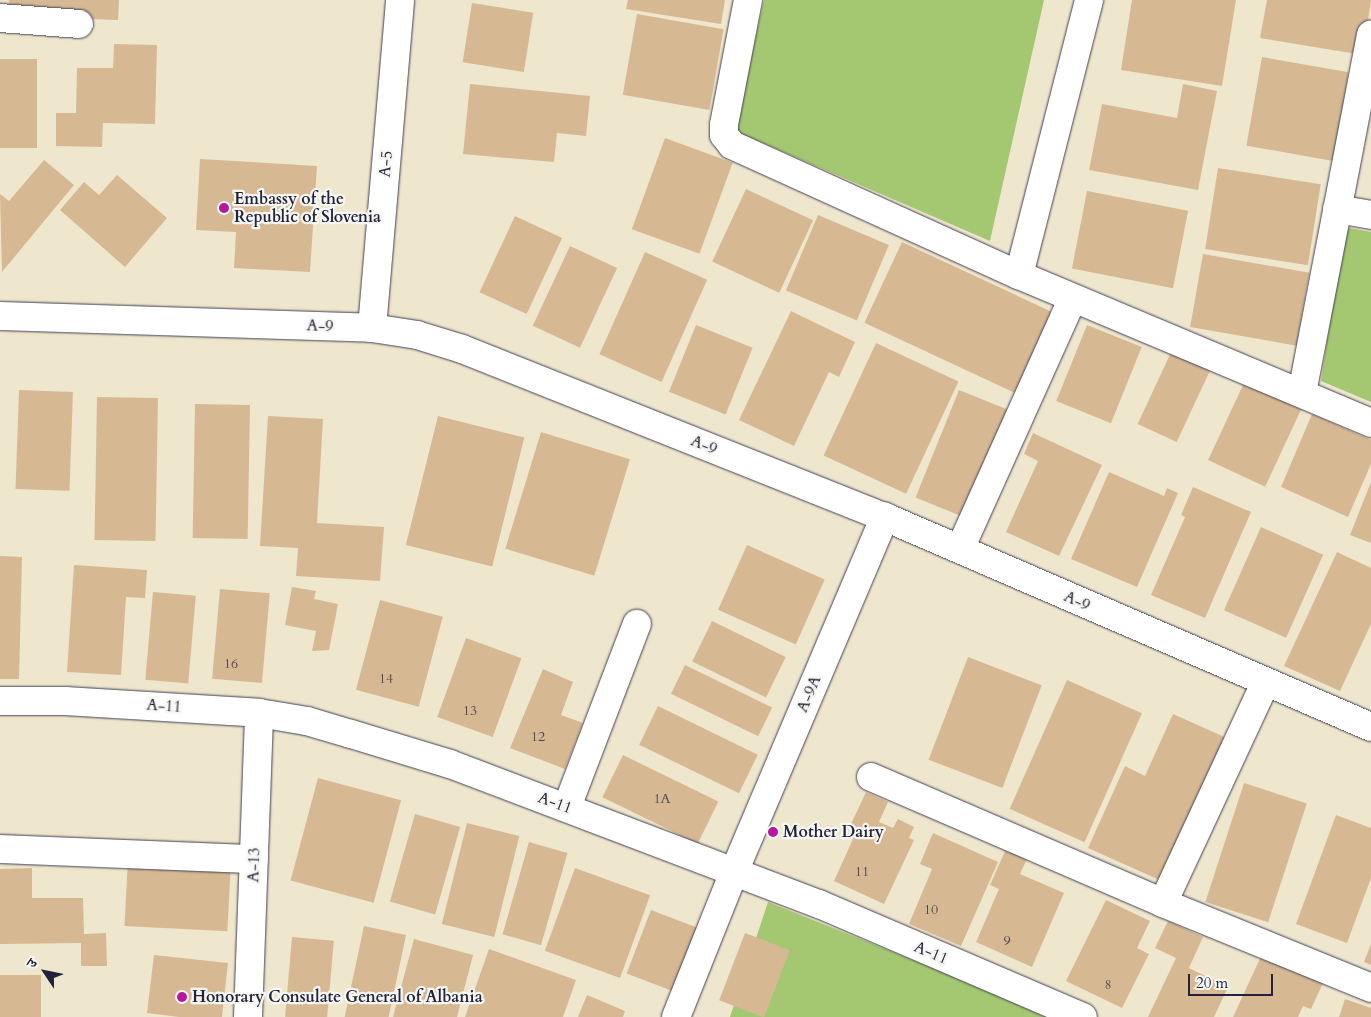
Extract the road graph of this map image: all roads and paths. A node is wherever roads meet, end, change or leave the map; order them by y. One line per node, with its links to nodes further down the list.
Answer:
1 (400, 0): 13 (street, A-5)
2 (748, 0): 10 (street)
3 (1089, 0): 10 (street)
4 (0, 18): 5 (street)
5 (79, 24)
6 (1371, 35): 7 (street)
7 (1365, 96): 8 (street)
8 (1337, 209): 9 (street); 14 (street)
9 (1371, 215)
10 (1019, 275): 11 (street)
11 (1073, 298): 14 (street); 17 (street)
12 (0, 316): 13 (street, A-9)
13 (372, 328): 16 (street, A-9)
14 (1302, 393): 15 (street)
15 (1371, 423)
16 (885, 517): 17 (street, A-9); 27 (street, A-9A)
17 (960, 550): 19 (street, A-9)
18 (637, 624): 24 (street)
19 (1265, 683): 22 (street, A-9); 28 (street)
20 (0, 702): 21 (street, A-11)
21 (259, 713): 24 (street, A-11); 26 (street, A-13)
22 (1371, 727)
23 (871, 777): 28 (street)
24 (566, 807): 27 (street, A-11)
25 (0, 849): 26 (street)
26 (254, 858): 30 (street, A-13)
27 (734, 872): 31 (street, A-9A); 32 (street, A-11)
28 (1163, 903): 29 (street)
29 (1371, 988)
30 (248, 1017)
31 (676, 1017)
32 (1083, 1017)

